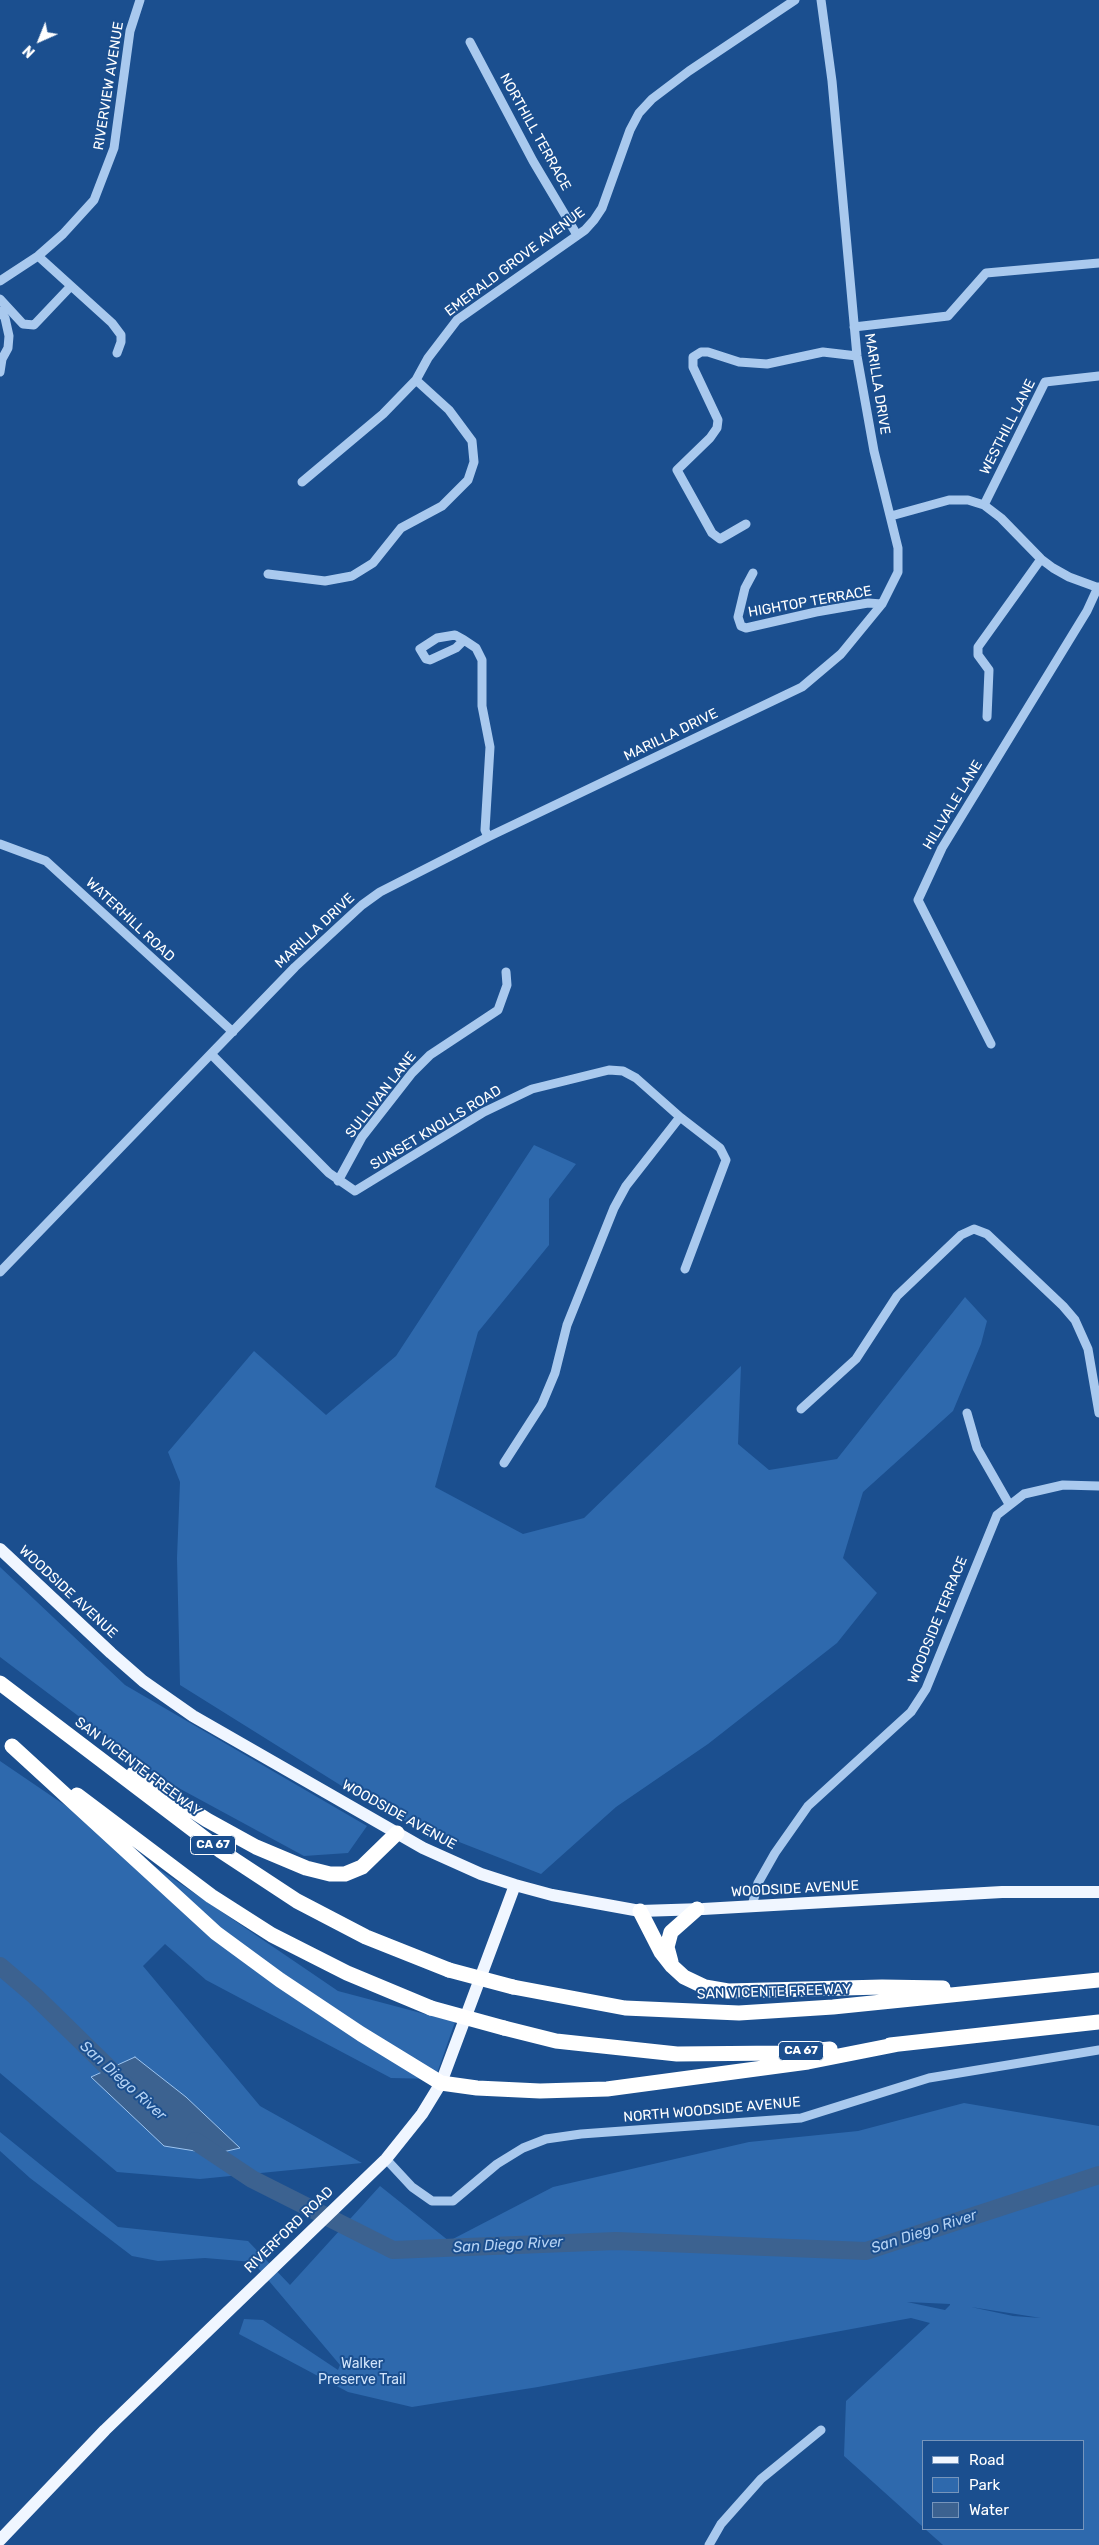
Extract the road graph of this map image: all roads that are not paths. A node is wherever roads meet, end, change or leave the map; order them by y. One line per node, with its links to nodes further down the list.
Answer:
1 (140, 0): 6 (street, RIVERVIEW AVENUE)
2 (795, 0): 5 (street, EMERALD GROVE AVENUE)
3 (821, 0): 12 (street, MARILLA DRIVE)
4 (470, 42): 5 (street, NORTHILL TERRACE)
5 (577, 235): 17 (street, EMERALD GROVE AVENUE)
6 (38, 256): 8 (street, RIVERVIEW AVENUE); 9 (street)
7 (1099, 263): 12 (street)
8 (0, 280)
9 (71, 286): 10 (street); 13 (street)
10 (0, 298)
11 (0, 311): 15 (street)
12 (854, 327): 14 (street, MARILLA DRIVE)
13 (117, 353)
14 (857, 356): 20 (street, MARILLA DRIVE); 21 (street)
15 (0, 372)
16 (1099, 376): 19 (street, WESTHILL LANE)
17 (416, 380): 18 (street, EMERALD GROVE AVENUE); 24 (street)
18 (302, 482)
19 (984, 505): 20 (street); 22 (street)
20 (891, 516): 26 (street, MARILLA DRIVE)
21 (746, 524)
22 (1041, 559): 25 (street); 28 (street)
23 (753, 572): 26 (street, HIGHTOP TERRACE)
24 (268, 574)
25 (1099, 588): 33 (street, HILLVALE LANE)
26 (882, 604): 29 (street, MARILLA DRIVE)
27 (464, 640): 29 (street)
28 (987, 717)
29 (488, 837): 32 (street, MARILLA DRIVE)
30 (0, 844): 32 (street, WATERHILL ROAD)
31 (506, 972): 36 (street, SULLIVAN LANE)
32 (233, 1032): 34 (street, MARILLA DRIVE)
33 (991, 1044)
34 (212, 1054): 36 (street, SUNSET KNOLLS ROAD); 38 (street, MARILLA DRIVE)
35 (680, 1117): 36 (street, SUNSET KNOLLS ROAD); 37 (street); 42 (street)
36 (338, 1181)
37 (685, 1269)
38 (0, 1272)
39 (801, 1409): 41 (street)
40 (967, 1413): 44 (street)
41 (1099, 1413)
42 (504, 1463)
43 (1099, 1486): 44 (street, WOODSIDE TERRACE)
44 (1009, 1504): 51 (street, WOODSIDE TERRACE)
45 (0, 1549): 48 (main road, WOODSIDE AVENUE)
46 (0, 1682): 48 (highway); 56 (highway, SAN VICENTE FREEWAY / CA 67, bridge)
47 (6, 1741): 58 (highway, CA 67, bridge); 60 (highway)
48 (397, 1834): 49 (main road, WOODSIDE AVENUE)
49 (514, 1885): 53 (main road, WOODSIDE AVENUE); 60 (main road, RIVERFORD ROAD)
50 (1099, 1892): 51 (main road, WOODSIDE AVENUE)
51 (752, 1906): 52 (main road, WOODSIDE AVENUE)
52 (697, 1909): 53 (main road, WOODSIDE AVENUE); 54 (highway)
53 (640, 1910): 54 (highway)
54 (672, 1966): 56 (highway)
55 (1099, 1980): 56 (highway, SAN VICENTE FREEWAY / CA 67)
56 (1012, 1989)
57 (1099, 2022): 58 (highway, CA 67)
58 (899, 2044): 60 (highway)
59 (1099, 2050): 61 (street, NORTH WOODSIDE AVENUE)
60 (441, 2083): 61 (main road, RIVERFORD ROAD)
61 (386, 2159): 63 (main road, RIVERFORD ROAD)
62 (822, 2430): 64 (street)
63 (0, 2540)
64 (709, 2545)

